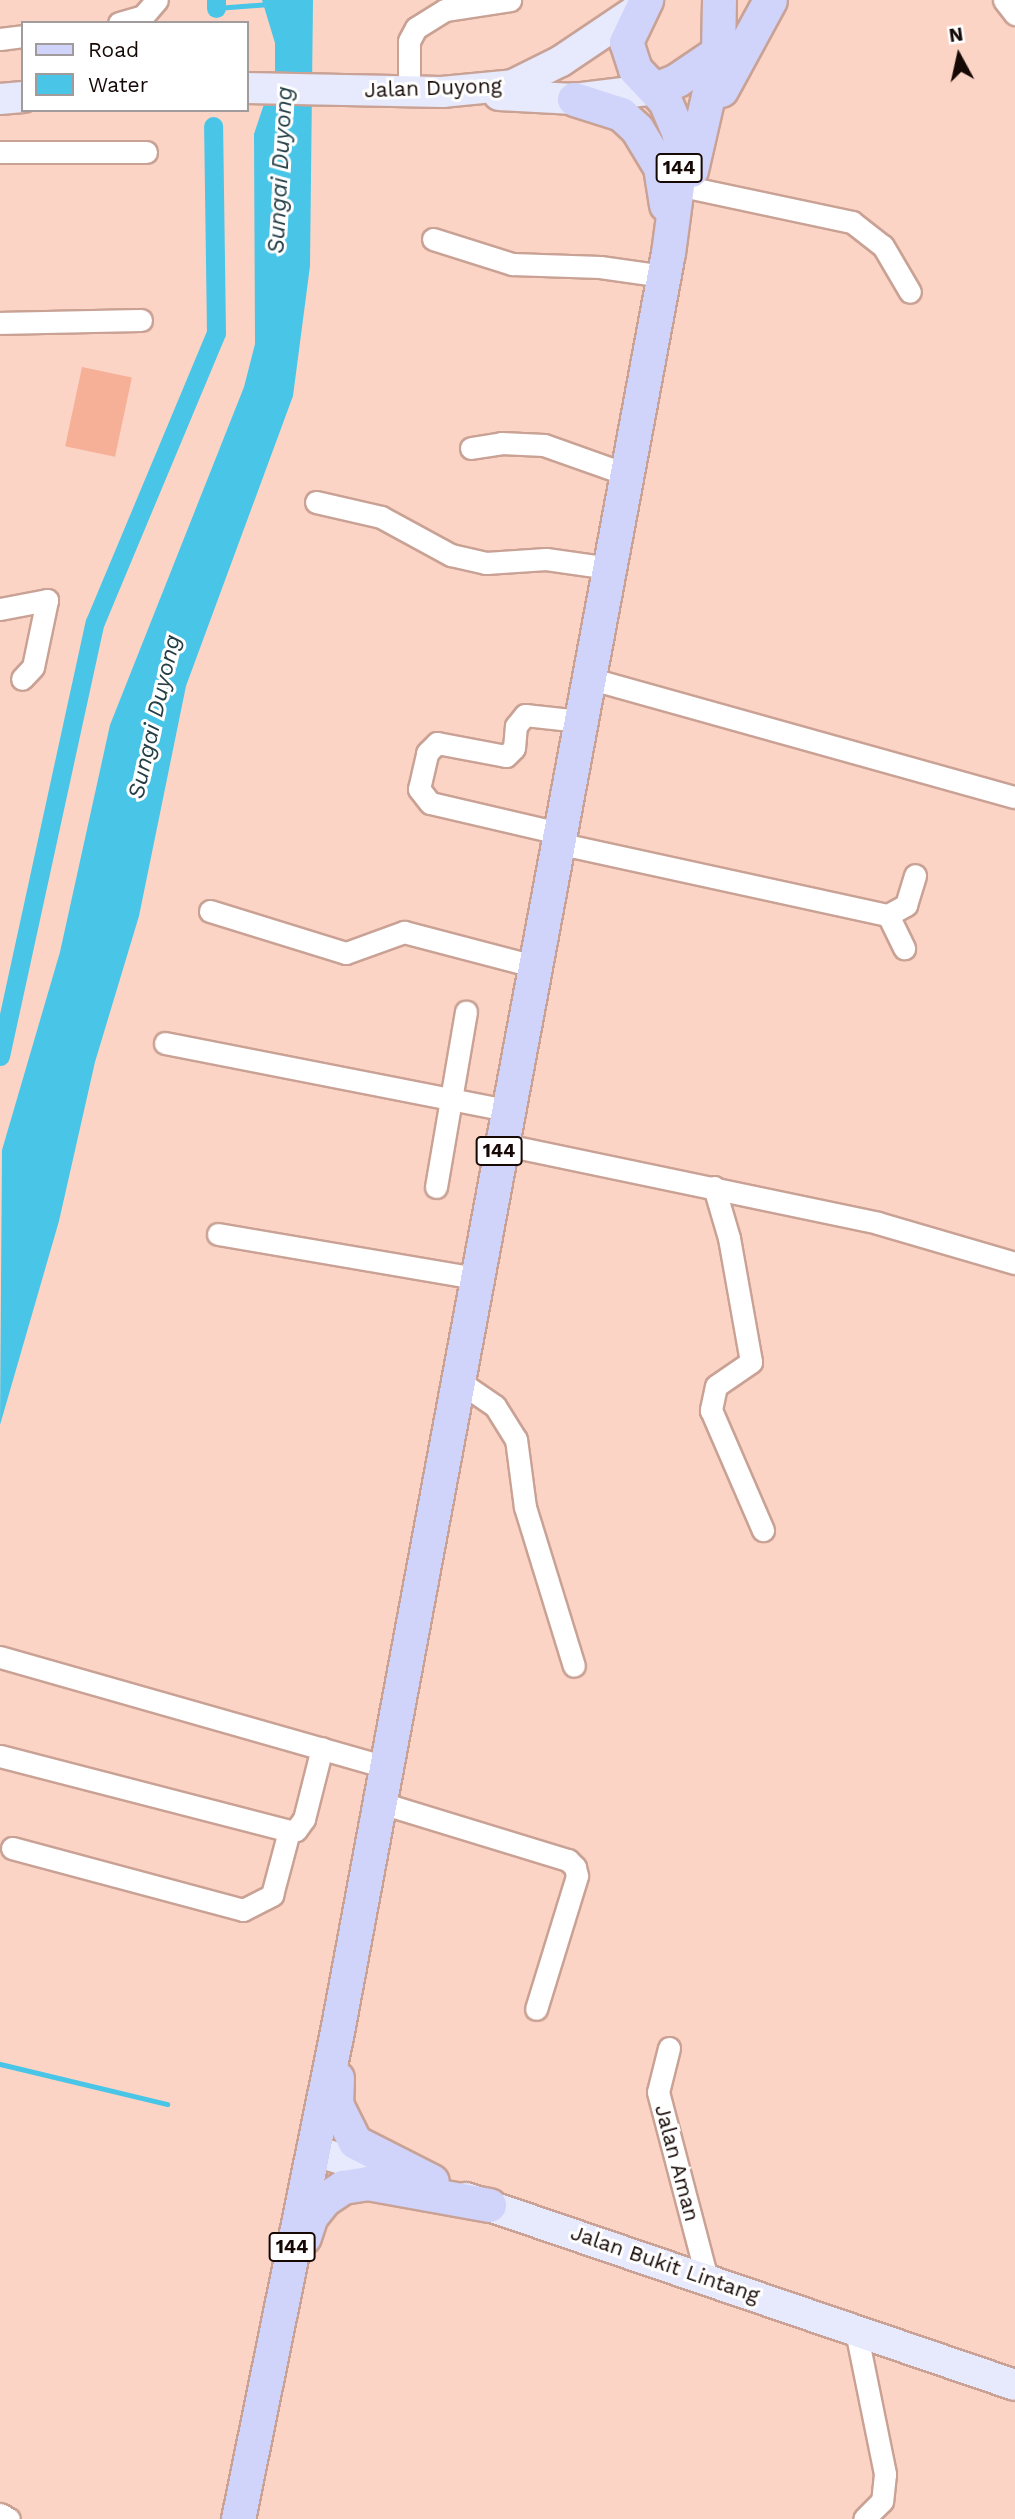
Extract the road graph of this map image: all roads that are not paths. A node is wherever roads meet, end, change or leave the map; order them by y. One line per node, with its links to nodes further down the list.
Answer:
1 (157, 0): 8 (street)
2 (510, 0): 14 (street)
3 (719, 0): 11 (main road, 144)
4 (768, 0): 11 (main road, 144); 19 (main road)
5 (1004, 0): 7 (street)
6 (643, 2): 13 (main road, 144); 15 (main road, Jalan Duyong)
7 (1015, 14)
8 (119, 21)
9 (21, 36): 10 (street)
10 (0, 39)
11 (718, 52): 13 (main road, 144); 19 (main road, 144)
12 (248, 88): 14 (main road, Jalan Duyong)
13 (655, 89): 18 (main road); 24 (main road, 144)
14 (409, 92): 15 (main road, Jalan Duyong)
15 (442, 92): 18 (main road)
16 (21, 97): 17 (main road)
17 (0, 99)
18 (574, 99): 24 (main road)
19 (698, 143): 22 (main road, 144)
20 (0, 152): 21 (street)
21 (146, 152)
22 (687, 187): 24 (main road, 144); 25 (street)
23 (433, 239): 24 (street)
24 (665, 264): 29 (main road, 144)
25 (910, 292)
26 (141, 320): 27 (street)
27 (0, 323)
28 (471, 448): 29 (street)
29 (626, 474): 31 (main road, 144)
30 (316, 502): 31 (street)
31 (609, 568): 33 (main road, 144)
32 (0, 609): 34 (street)
33 (588, 678): 35 (main road, 144); 36 (street)
34 (22, 679)
35 (580, 721): 37 (main road, 144); 37 (street)
36 (1015, 797)
37 (558, 838): 40 (street); 42 (main road, 144)
38 (915, 874): 40 (street)
39 (210, 911): 42 (street)
40 (888, 915): 41 (street)
41 (904, 948)
42 (534, 966): 46 (main road, 144)
43 (466, 1012): 45 (street)
44 (165, 1043): 45 (street)
45 (451, 1100): 46 (street); 48 (street)
46 (507, 1110): 47 (main road, 144)
47 (501, 1144): 49 (street); 52 (main road, 144)
48 (436, 1186)
49 (714, 1187): 51 (street); 54 (street)
50 (218, 1234): 52 (street)
51 (1015, 1263)
52 (476, 1278): 53 (main road, 144)
53 (457, 1380): 56 (street); 59 (main road, 144)
54 (764, 1530)
55 (0, 1657): 57 (street)
56 (574, 1666)
57 (322, 1748): 59 (street); 61 (street)
58 (0, 1756): 61 (street)
59 (384, 1767): 60 (main road, 144)
60 (378, 1802): 63 (street); 64 (main road, 144)
61 (289, 1831): 62 (street)
62 (12, 1848)
63 (536, 2009)
64 (338, 2026): 66 (main road, 144); 67 (main road)
65 (669, 2049): 68 (street, Jalan Aman)
66 (312, 2150): 67 (main road, Jalan Bukit Lintang); 70 (main road, 144)
67 (489, 2205): 68 (main road, Jalan Bukit Lintang); 70 (main road)
68 (707, 2278): 69 (main road, Jalan Bukit Lintang)
69 (856, 2331): 71 (main road, Jalan Bukit Lintang); 75 (street)
70 (273, 2344): 74 (main road, 144)
71 (1015, 2385)
72 (0, 2514): 73 (street)
73 (9, 2519)
74 (238, 2519)
75 (864, 2519)

